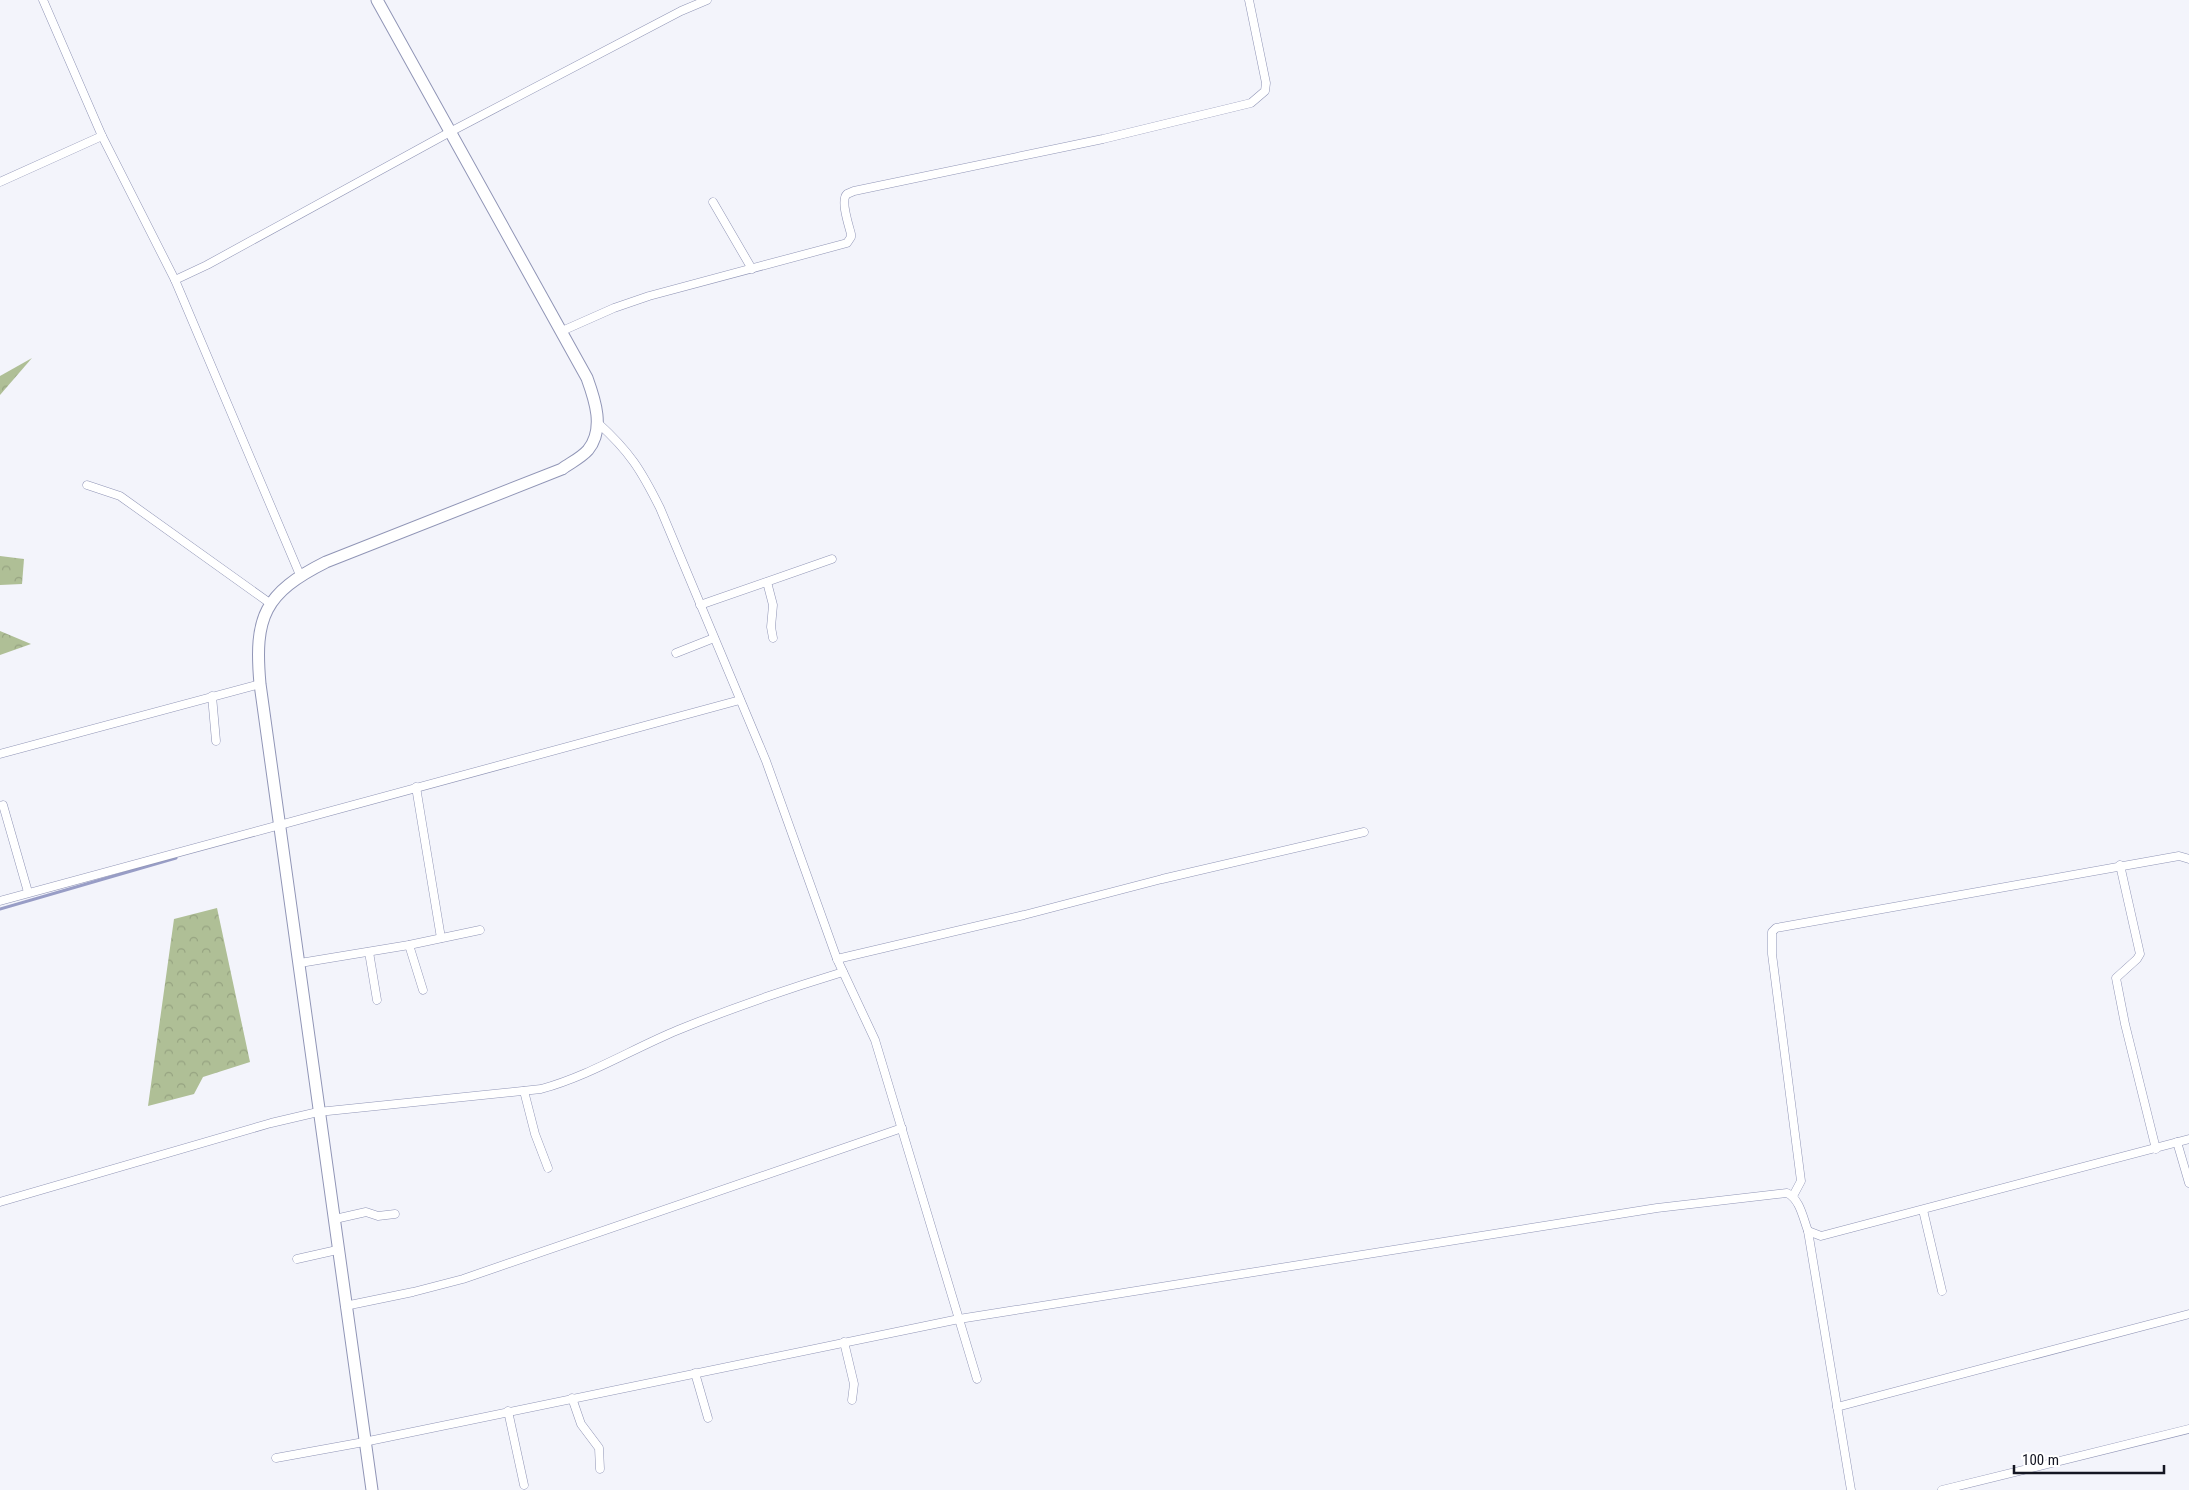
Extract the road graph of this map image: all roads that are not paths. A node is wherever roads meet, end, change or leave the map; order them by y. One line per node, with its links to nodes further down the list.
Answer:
1 (43, 0): 6 (street)
2 (377, 0): 5 (main road)
3 (707, 0): 5 (street)
4 (1249, 0): 9 (street)
5 (450, 132): 10 (street); 11 (main road)
6 (102, 136): 7 (street); 10 (street)
7 (0, 182)
8 (713, 202): 9 (street)
9 (752, 269): 11 (street)
10 (175, 280): 15 (street)
11 (562, 331): 12 (main road)
12 (598, 423): 15 (main road); 18 (street)
13 (87, 485): 17 (street)
14 (832, 559): 16 (street)
15 (300, 575): 17 (main road)
16 (767, 582): 18 (street); 20 (street)
17 (271, 604): 22 (main road)
18 (700, 605): 19 (street)
19 (714, 638): 21 (street); 24 (street)
20 (774, 638)
21 (676, 653)
22 (260, 684): 23 (street); 29 (main road)
23 (212, 696): 25 (street); 26 (street)
24 (740, 700): 27 (street); 39 (street)
25 (216, 741)
26 (0, 754)
27 (416, 787): 29 (street); 36 (street)
28 (3, 805): 33 (street)
29 (281, 824): 33 (street); 40 (main road)
30 (1364, 832): 39 (street)
31 (2189, 859): 32 (street)
32 (2120, 865): 49 (street); 52 (street)
33 (28, 892): 34 (street)
34 (0, 901)
35 (480, 930): 36 (street)
36 (441, 938): 37 (street)
37 (409, 945): 38 (street); 42 (street)
38 (369, 952): 40 (street); 43 (street)
39 (837, 959): 41 (street)
40 (300, 964): 45 (main road)
41 (843, 972): 44 (street); 46 (street)
42 (423, 990)
43 (377, 1000)
44 (524, 1090): 45 (street); 50 (street)
45 (318, 1112): 53 (street); 56 (main road)
46 (902, 1128): 61 (street); 63 (street)
47 (2189, 1139): 48 (street)
48 (2177, 1142): 49 (street); 51 (street)
49 (2154, 1149): 54 (street)
50 (548, 1168)
51 (2189, 1183)
52 (1793, 1196): 57 (street); 63 (street)
53 (0, 1202)
54 (1923, 1210): 57 (street); 60 (street)
55 (395, 1214): 56 (street)
56 (335, 1219): 58 (main road)
57 (1808, 1231): 69 (street)
58 (337, 1250): 59 (street); 61 (main road)
59 (297, 1259)
60 (1942, 1291)
61 (345, 1306): 73 (main road)
62 (2189, 1314): 69 (street)
63 (959, 1319): 64 (street); 66 (street)
64 (844, 1342): 65 (street); 68 (street)
65 (695, 1373): 67 (street); 71 (street)
66 (977, 1379)
67 (572, 1398): 70 (street); 75 (street)
68 (852, 1400)
69 (1837, 1407): 78 (street)
70 (508, 1411): 73 (street); 76 (street)
71 (708, 1418)
72 (2189, 1429): 79 (street)
73 (364, 1442): 74 (street); 77 (main road)
74 (276, 1458)
75 (600, 1469)
76 (524, 1486)
77 (372, 1490)
78 (1851, 1490)
79 (1942, 1490)

